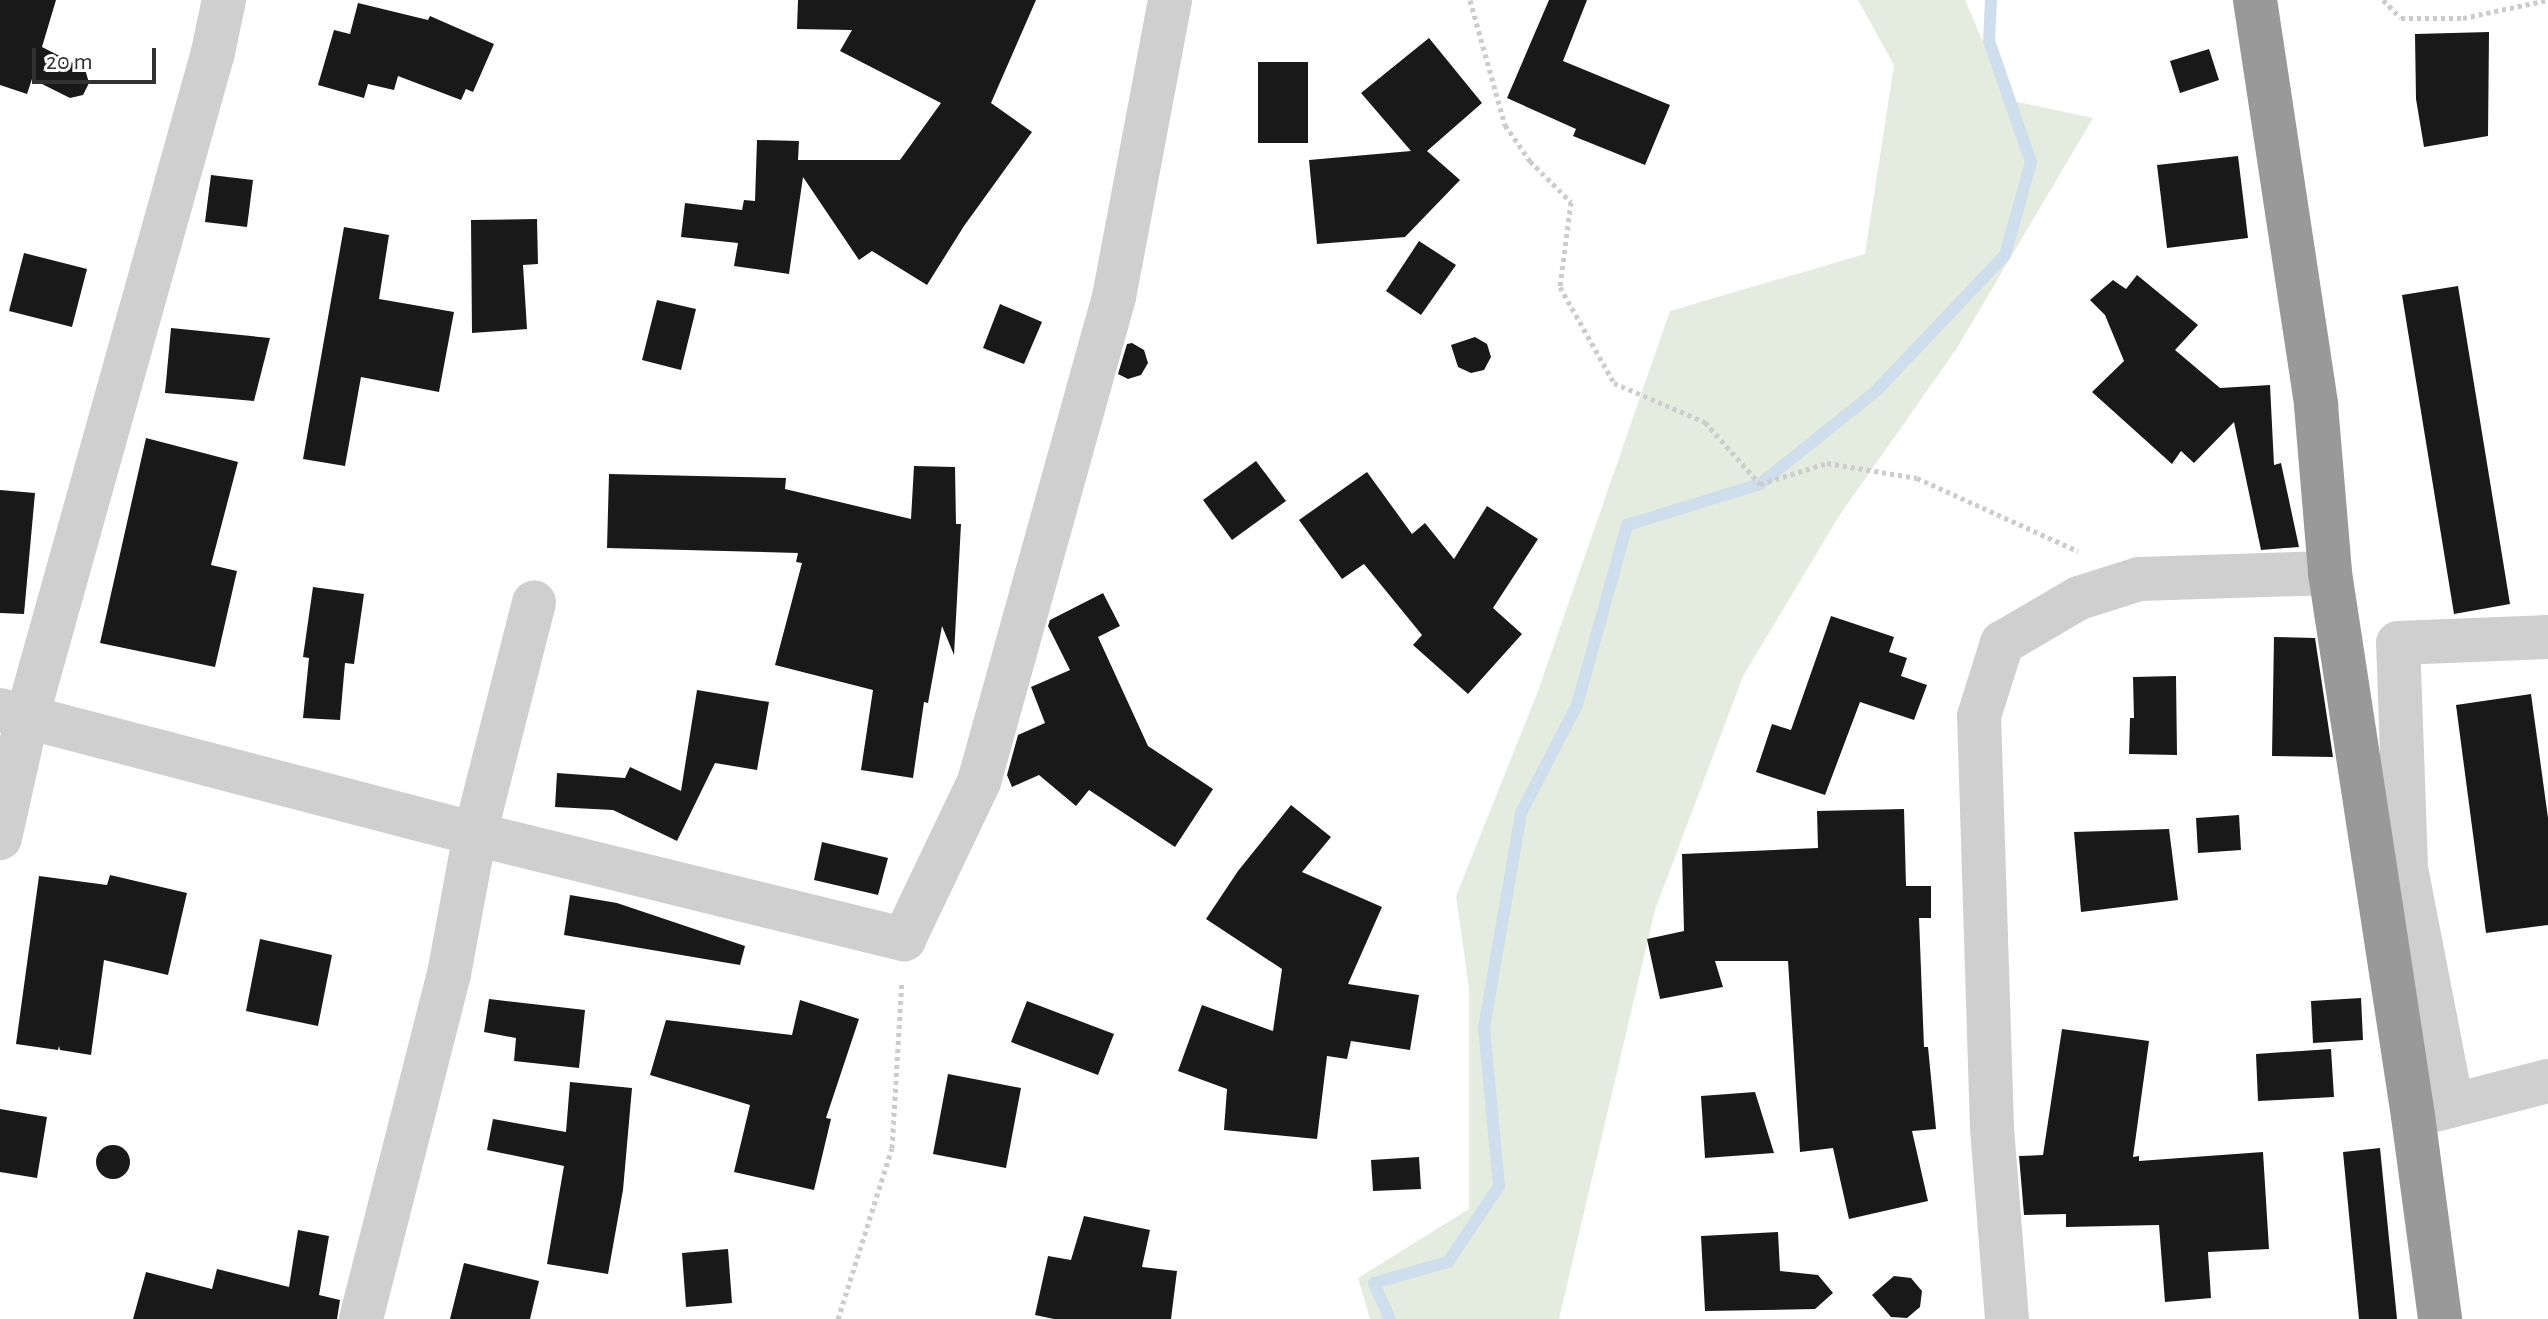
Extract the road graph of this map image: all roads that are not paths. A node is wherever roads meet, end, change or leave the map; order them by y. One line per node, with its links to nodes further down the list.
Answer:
1 (224, 0): 7 (street)
2 (1170, 0): 8 (street)
3 (2255, 0): 4 (highway)
4 (2330, 573): 11 (highway); 13 (street)
5 (534, 602): 8 (street)
6 (2548, 637): 11 (street)
7 (14, 713): 8 (street); 9 (street)
8 (475, 834): 12 (street)
9 (0, 838)
10 (2548, 1081): 11 (street)
11 (2432, 1110): 14 (highway)
12 (361, 1319)
13 (2007, 1319)
14 (2440, 1319)

